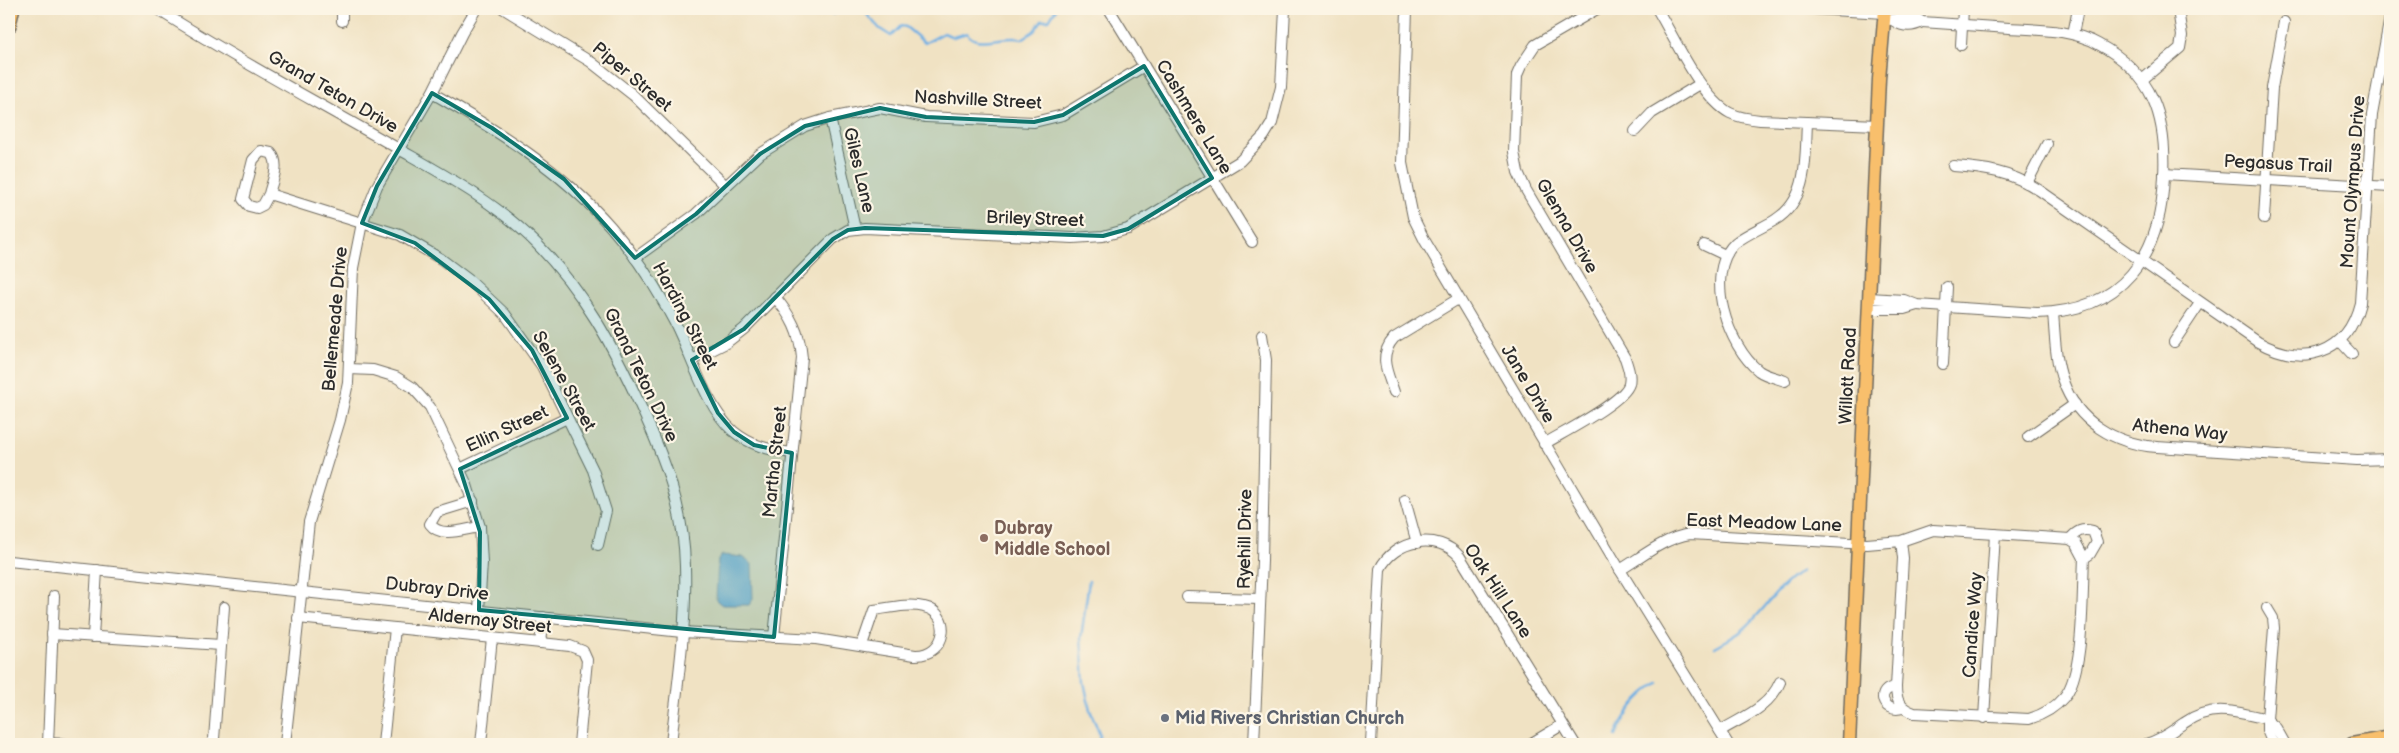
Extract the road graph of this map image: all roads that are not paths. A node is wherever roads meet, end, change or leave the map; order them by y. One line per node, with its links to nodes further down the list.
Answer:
1 (13, 9): 20 (main road)
2 (157, 9): 32 (street, Grand Teton Drive)
3 (342, 9): 17 (street)
4 (476, 9): 26 (street, Bellemeade Drive)
5 (504, 9): 38 (street, Piper Street)
6 (1109, 9): 23 (street, Cashmere Lane)
7 (1285, 9): 35 (street, Briley Street)
8 (1406, 9): 52 (street, Jane Drive)
9 (1597, 9): 69 (street, Glenna Drive)
10 (1658, 9): 25 (street)
11 (1813, 9): 14 (street)
12 (1963, 9): 19 (street)
13 (2077, 14): 21 (street)
14 (1887, 16): 19 (street); 29 (main road, Willott Road)
15 (2179, 16): 24 (street)
16 (2390, 19): 39 (street, Mount Olympus Drive)
17 (342, 22)
18 (2284, 22): 36 (street)
19 (1962, 25): 21 (street); 22 (street)
20 (9, 27)
21 (2073, 34): 24 (street)
22 (1961, 45)
23 (1144, 66): 27 (street, Nashville Street); 35 (street, Cashmere Lane)
24 (2142, 80): 34 (street)
25 (1700, 84): 28 (street); 30 (street)
26 (432, 94): 32 (street, Bellemeade Drive); 48 (street, Harding Street)
27 (830, 118): 38 (street, Nashville Street); 44 (street, Giles Lane)
28 (1807, 123): 29 (street); 47 (street)
29 (1877, 125): 53 (main road, Willott Road)
30 (1635, 131)
31 (2047, 144): 37 (street)
32 (399, 149): 43 (street, Bellemeade Drive); 96 (street, Grand Teton Drive)
33 (1953, 166): 37 (street)
34 (2164, 174): 36 (street, Pegasus Trail); 49 (street)
35 (1212, 178): 44 (street, Briley Street); 45 (street, Cashmere Lane)
36 (2267, 180): 39 (street, Pegasus Trail); 42 (street)
37 (2027, 182): 49 (street)
38 (726, 186): 48 (street, Nashville Street)
39 (2368, 186): 40 (street, Pegasus Trail); 58 (street, Mount Olympus Drive)
40 (2390, 187)
41 (269, 194): 41 (street); 43 (street, Selene Street)
42 (2264, 218)
43 (362, 223): 63 (street, Bellemeade Drive); 67 (street, Selene Street)
44 (855, 229): 51 (street, Briley Street)
45 (1252, 242)
46 (1704, 245): 47 (street)
47 (1725, 255): 64 (street)
48 (635, 258): 61 (street, Harding Street)
49 (2141, 262): 54 (street); 56 (street)
50 (1948, 287): 55 (street)
51 (775, 297): 61 (street, Briley Street); 70 (street, Martha Street)
52 (1458, 299): 65 (street); 69 (street, Jane Drive)
53 (1868, 303): 55 (street); 80 (main road, Willott Road)
54 (2200, 303): 58 (street); 59 (street)
55 (1947, 307): 56 (street); 62 (street)
56 (2053, 313): 66 (street, Athena Way)
57 (1262, 335): 89 (street, Ryehill Drive)
58 (2340, 341): 60 (street)
59 (2174, 342)
60 (2352, 354)
61 (692, 360): 70 (street, Harding Street)
62 (1943, 364)
63 (349, 369): 72 (street); 86 (street, Bellemeade Drive)
64 (1785, 381)
65 (1394, 392)
66 (2075, 404): 68 (street); 71 (street, Athena Way)
67 (568, 418): 72 (street, Ellin Street); 81 (street, Selene Street)
68 (2028, 437)
69 (1544, 444): 85 (street, Jane Drive)
70 (792, 453): 99 (street, Martha Street)
71 (2390, 459)
72 (460, 469): 74 (street)
73 (1405, 500): 79 (street)
74 (473, 501): 75 (street); 75 (street)
75 (480, 527): 92 (street)
76 (1995, 534): 77 (street, East Meadow Lane); 78 (street, East Meadow Lane); 105 (street, Candice Way)
77 (2070, 539): 82 (street); 82 (street)
78 (1901, 541): 80 (street, East Meadow Lane); 105 (street)
79 (1417, 543): 107 (street, Oak Hill Lane); 119 (street, Oak Hill Lane)
80 (1857, 543): 85 (street, East Meadow Lane); 123 (main road, Willott Road)
81 (598, 545)
82 (2084, 558): 105 (street)
83 (9, 561): 84 (street, Dubray Drive)
84 (97, 570): 86 (street, Dubray Drive); 98 (street)
85 (1620, 570): 108 (street, Jane Drive)
86 (301, 591): 92 (street, Dubray Drive); 94 (street, Bellemeade Drive)
87 (54, 596): 97 (street)
88 (1187, 597): 89 (street)
89 (1260, 599): 118 (street, Ryehill Drive)
90 (224, 606): 103 (street)
91 (2267, 608): 106 (street)
92 (479, 610): 93 (street, Dubray Drive)
93 (543, 617): 96 (street, Dubray Drive); 101 (street)
94 (298, 618): 95 (street, Aldernay Street); 113 (street, Bellemeade Drive)
95 (395, 628): 100 (street, Aldernay Street); 114 (street)
96 (682, 632): 99 (street, Dubray Drive); 117 (street, Grand Teton Drive)
97 (52, 634): 98 (street); 110 (street)
98 (93, 637): 103 (street)
99 (774, 637): 102 (street, Dubray Drive)
100 (492, 638): 101 (street, Aldernay Street); 115 (street)
101 (540, 643): 116 (street, Aldernay Street)
102 (862, 645): 102 (street, Dubray Drive)
103 (221, 646): 112 (street)
104 (1780, 682): 108 (street)
105 (1984, 718)
106 (2267, 720): 124 (street); 125 (street); 126 (street)
107 (1562, 725): 120 (street); 121 (street, Oak Hill Lane)
108 (1720, 731): 122 (street, Jane Drive)
109 (2390, 737): 127 (main road)
110 (48, 744): 111 (street)
111 (66, 744)
112 (211, 744)
113 (285, 744)
114 (383, 744)
115 (481, 744)
116 (579, 744)
117 (671, 744)
118 (1254, 744)
119 (1371, 744)
120 (1530, 744)
121 (1575, 744)
122 (1728, 744)
123 (1849, 744)
124 (2146, 744)
125 (2273, 744)
126 (2285, 744)
127 (2352, 744)

